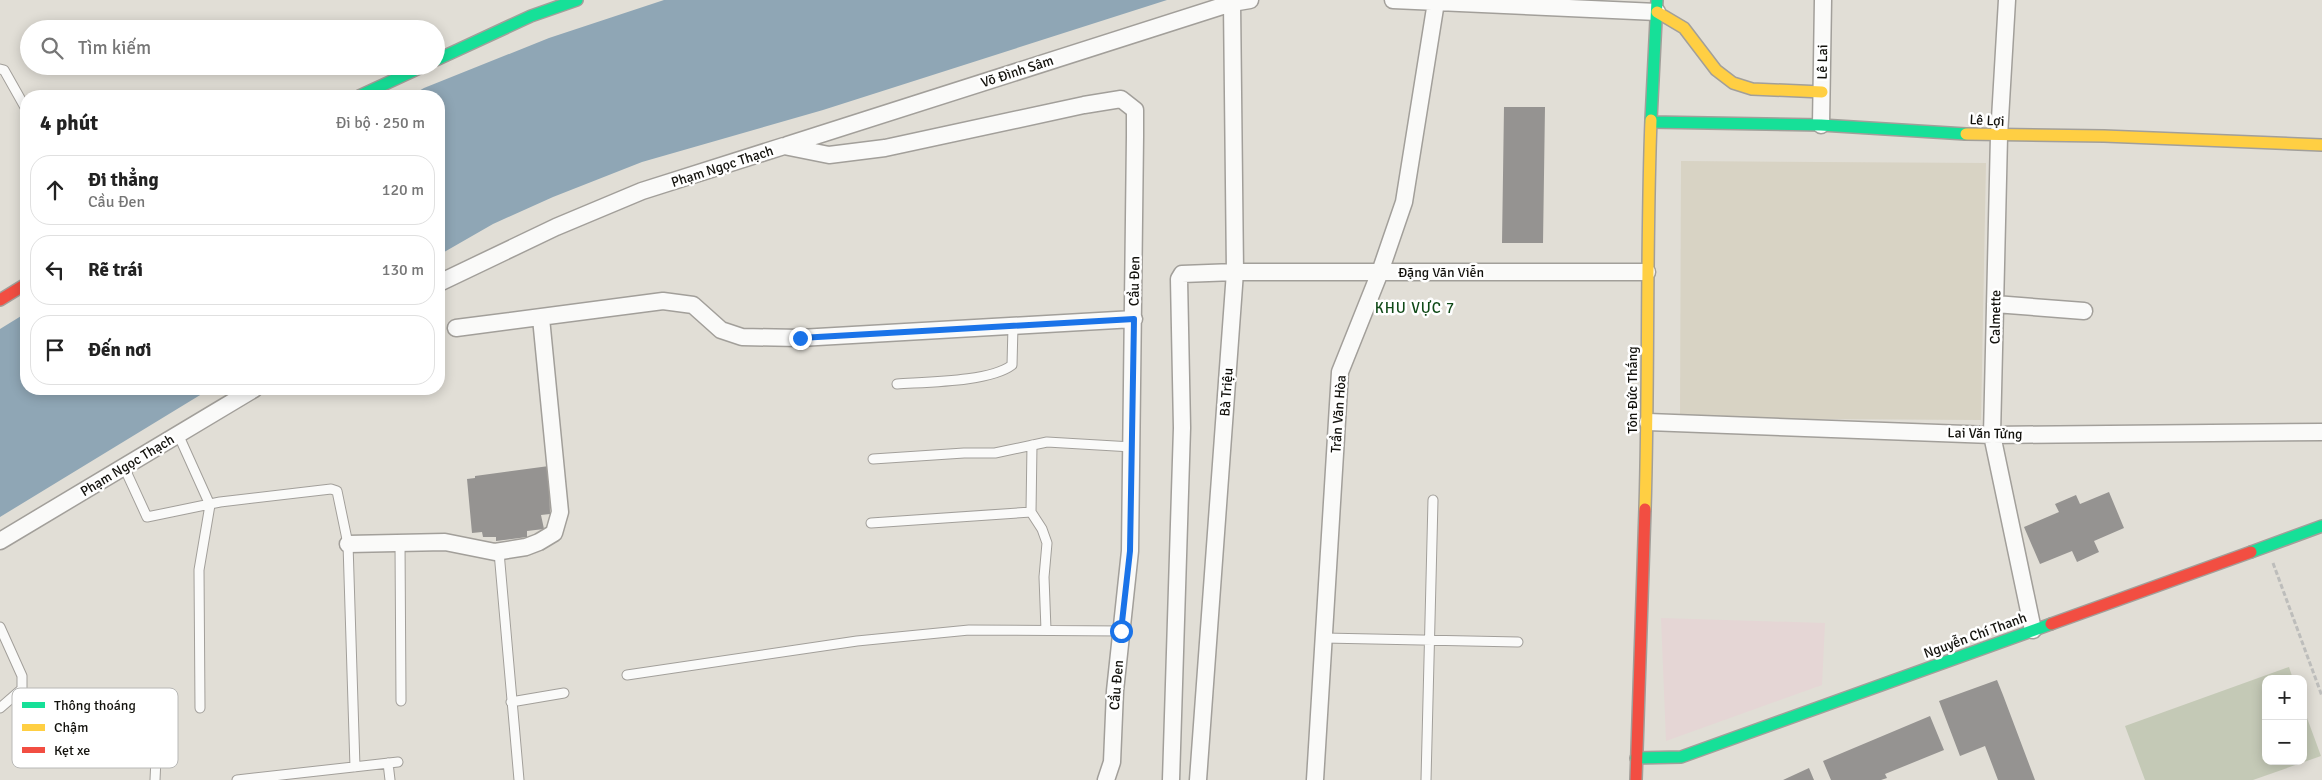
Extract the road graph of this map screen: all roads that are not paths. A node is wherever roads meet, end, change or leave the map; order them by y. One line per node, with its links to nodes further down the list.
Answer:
1 (577, 0): 9 (main road)
2 (1250, 0): 7 (street, Võ Đình Sâm)
3 (1393, 0): 6 (street)
4 (1823, 0): 13 (street, Lê Lai)
5 (2007, 0): 18 (street, Calmette)
6 (1436, 2): 8 (street); 22 (street, Trần Văn Hòa)
7 (1232, 3): 20 (street, Võ Đình Sâm); 21 (street, Bà Triệu)
8 (1657, 6): 13 (main road); 16 (main road, Tôn Đức Thắng)
9 (445, 56)
10 (0, 69): 14 (lane)
11 (405, 75): 12 (main road)
12 (373, 90)
13 (1822, 92): 17 (street, Lê Lai)
14 (20, 98)
15 (1135, 110): 20 (street, Phạm Ngọc Thạch); 30 (street, Cầu Đen)
16 (1651, 122): 17 (main road, Lê Lợi); 23 (main road, Tôn Đức Thắng)
17 (1822, 125): 18 (main road, Lê Lợi)
18 (1999, 136): 19 (main road, Lê Lợi); 27 (street, Calmette)
19 (2322, 145)
20 (784, 146): 24 (street, Phạm Ngọc Thạch)
21 (1235, 272): 22 (street, Đặng Văn Viễn); 75 (street, Đặng Văn Viễn); 76 (street, Bà Triệu)
22 (1380, 272): 23 (street, Đặng Văn Viễn); 56 (street, Trần Văn Hòa)
23 (1647, 272): 35 (main road, Tôn Đức Thắng)
24 (445, 280)
25 (20, 288): 26 (main road)
26 (0, 300)
27 (1995, 304): 28 (street); 38 (street, Calmette)
28 (2084, 311)
29 (541, 318): 31 (street); 32 (street); 51 (street)
30 (1134, 319): 31 (street); 40 (street, Cầu Đen)
31 (1013, 326): 33 (lane)
32 (456, 328)
33 (897, 384)
34 (244, 395): 37 (street, Phạm Ngọc Thạch)
35 (1648, 422): 38 (street, Lai Văn Tửng); 67 (main road, Tôn Đức Thắng)
36 (2322, 432): 38 (street, Lai Văn Tửng)
37 (178, 434): 42 (street, Phạm Ngọc Thạch); 44 (lane)
38 (1992, 434): 54 (street, Calmette)
39 (1032, 445): 40 (lane); 41 (lane); 45 (lane)
40 (1132, 446): 55 (street, Cầu Đen)
41 (874, 459)
42 (124, 467): 44 (lane); 48 (street, Phạm Ngọc Thạch)
43 (1432, 500): 57 (lane)
44 (210, 504): 50 (lane); 66 (lane)
45 (1031, 512): 46 (lane); 53 (lane)
46 (871, 523)
47 (2322, 526): 54 (main road, Nguyễn Chí Thanh)
48 (0, 541)
49 (400, 543): 50 (street); 51 (street); 63 (lane)
50 (348, 544): 70 (lane)
51 (499, 552): 64 (lane)
52 (0, 627): 60 (lane)
53 (1046, 630): 55 (lane); 59 (lane)
54 (2033, 630): 67 (main road, Nguyễn Chí Thanh)
55 (1121, 631): 74 (street, Cầu Đen)
56 (1324, 638): 57 (lane); 77 (street, Trần Văn Hòa)
57 (1430, 640): 58 (lane); 78 (lane)
58 (1518, 642)
59 (627, 675)
60 (22, 688)
61 (564, 693): 64 (lane)
62 (12, 698): 65 (lane)
63 (401, 701)
64 (511, 702): 73 (lane)
65 (0, 708)
66 (200, 708)
67 (1636, 758): 79 (main road, Tôn Đức Thắng)
68 (398, 762): 69 (lane)
69 (388, 763): 70 (lane); 72 (lane)
70 (355, 767): 71 (lane)
71 (237, 780)
72 (390, 780)
73 (519, 780)
74 (1106, 780)
75 (1171, 780)
76 (1198, 780)
77 (1315, 780)
78 (1426, 780)
79 (1636, 780)

